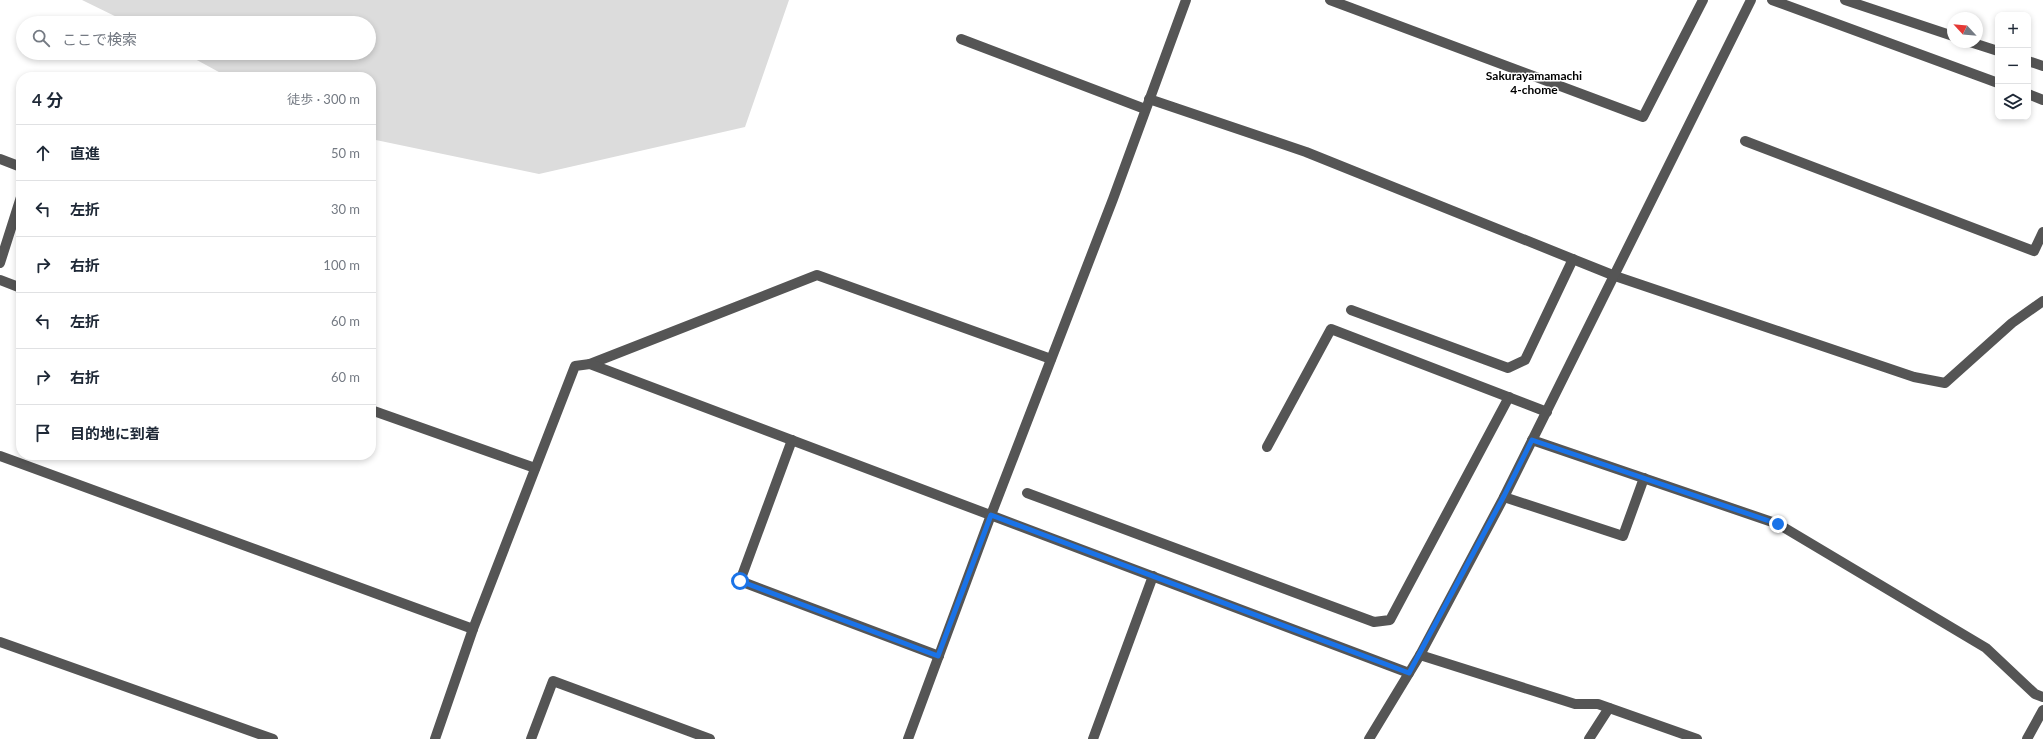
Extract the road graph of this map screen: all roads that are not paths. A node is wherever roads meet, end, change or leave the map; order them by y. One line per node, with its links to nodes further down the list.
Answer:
1 (1186, 0): 16 (street)
2 (1330, 0): 3 (street)
3 (1703, 0)
4 (1751, 0): 26 (street)
5 (1772, 0): 14 (street)
6 (1845, 0): 7 (street)
7 (1864, 3): 8 (street)
8 (1947, 34)
9 (961, 39): 18 (street)
10 (1983, 46): 11 (street)
11 (1995, 50)
12 (2031, 62): 13 (street)
13 (2043, 66)
14 (1995, 82)
15 (2031, 95): 17 (street)
16 (1149, 99): 18 (street); 24 (street)
17 (2043, 100)
18 (1145, 109): 31 (street)
19 (1745, 141): 23 (street)
20 (0, 159): 21 (street)
21 (16, 165)
22 (16, 213): 25 (street)
23 (2043, 232)
24 (1573, 259): 26 (street); 30 (street)
25 (0, 263)
26 (1615, 276): 29 (street); 35 (street)
27 (0, 280): 28 (street)
28 (16, 286)
29 (2043, 301)
30 (1351, 310)
31 (1051, 359): 32 (street); 44 (street)
32 (590, 364): 36 (street); 40 (street)
33 (1509, 397): 35 (street); 38 (street); 42 (street)
34 (376, 412): 40 (street)
35 (1547, 412): 37 (street)
36 (792, 440): 44 (street); 49 (street)
37 (1532, 440): 41 (street); 43 (street)
38 (1267, 447)
39 (0, 456): 46 (street)
40 (535, 468): 46 (street)
41 (1644, 478): 43 (street); 51 (street)
42 (1027, 493)
43 (1504, 496): 48 (street)
44 (991, 515): 45 (street); 49 (street)
45 (1153, 576): 50 (street); 59 (street)
46 (473, 629): 55 (street)
47 (0, 642): 54 (street)
48 (1420, 655): 50 (street); 52 (street)
49 (938, 656): 58 (street)
50 (1409, 673): 60 (street)
51 (2043, 697)
52 (1608, 708): 61 (street); 62 (street)
53 (2043, 710): 63 (street)
54 (273, 739)
55 (436, 739)
56 (531, 739): 57 (street)
57 (710, 739)
58 (908, 739)
59 (1094, 739)
60 (1369, 739)
61 (1589, 739)
62 (1697, 739)
63 (2027, 739)

